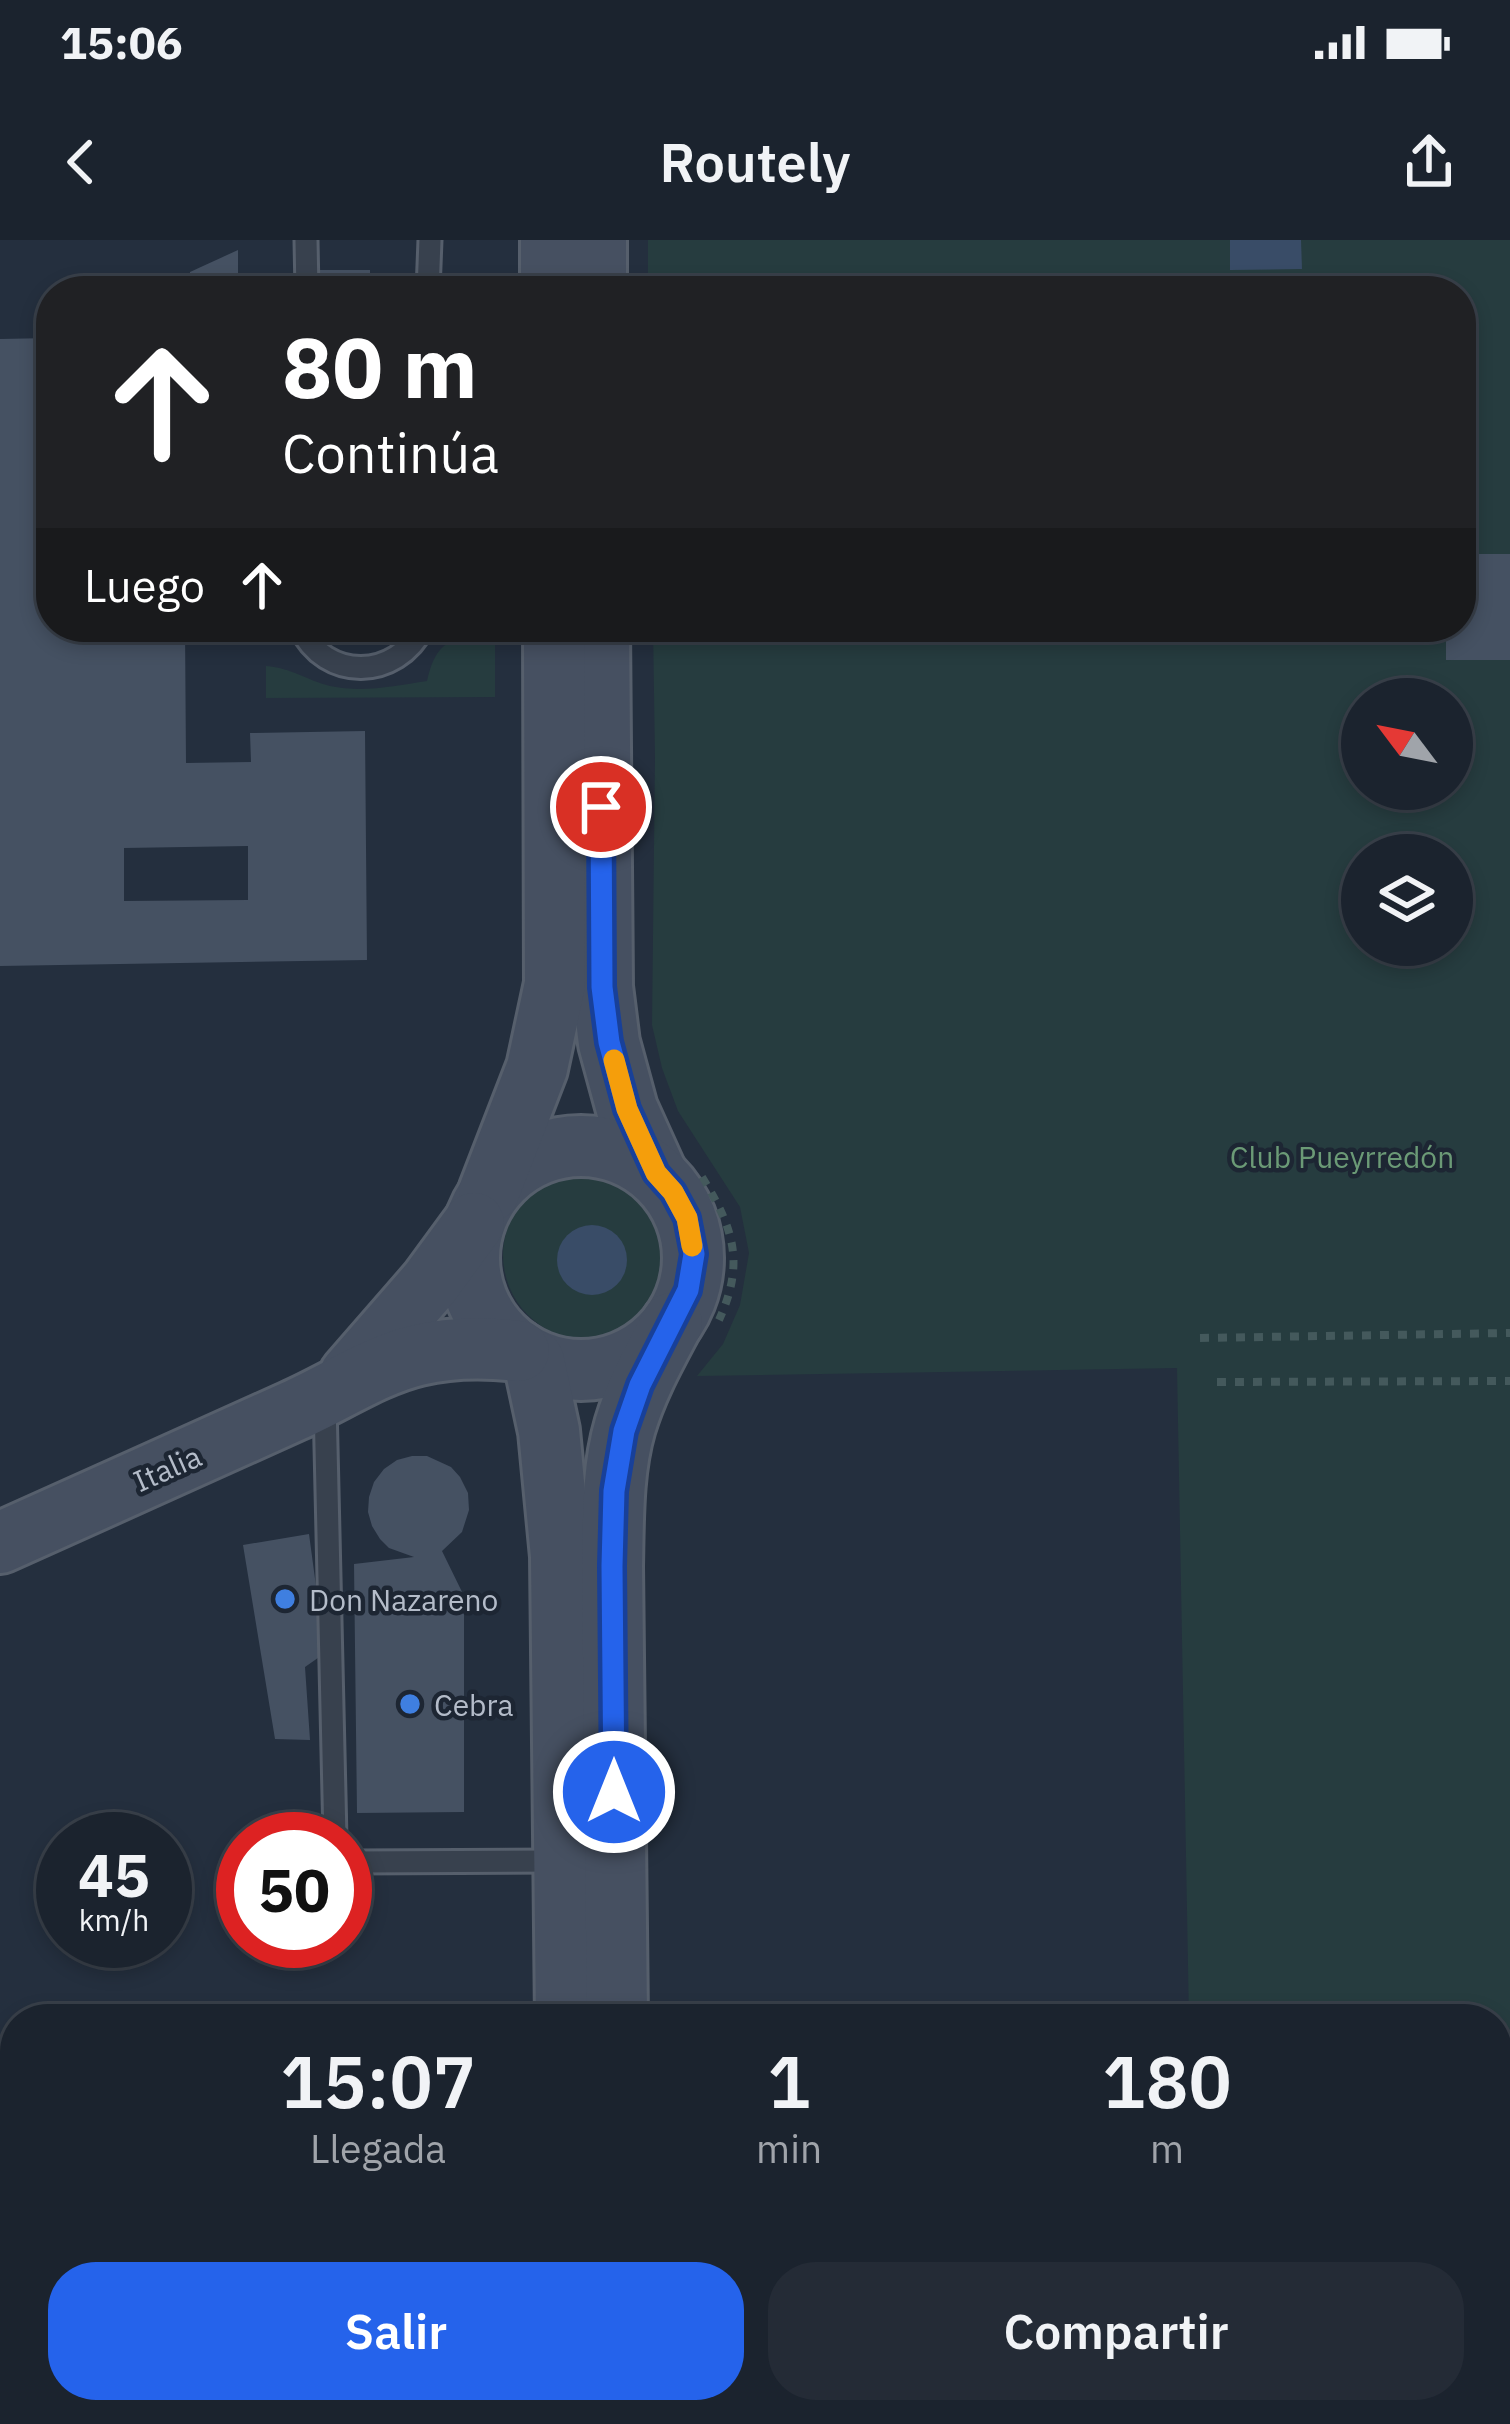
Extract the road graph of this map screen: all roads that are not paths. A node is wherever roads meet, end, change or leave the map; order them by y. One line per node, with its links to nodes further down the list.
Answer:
1 (306, 240): 5 (lane)
2 (430, 240): 6 (lane)
3 (551, 240): 7 (main road)
4 (596, 240): 8 (main road)
5 (307, 276)
6 (429, 276)
7 (551, 276)
8 (596, 276)
9 (309, 642): 10 (lane)
10 (413, 642)
11 (561, 642): 14 (main road)
12 (562, 642): 13 (main road)
13 (656, 1173): 14 (main road); 15 (main road)
14 (480, 1210): 16 (main road); 17 (main road, Italia)
15 (672, 1323): 16 (main road); 23 (main road)
16 (526, 1356): 17 (main road, Italia); 20 (main road)
17 (329, 1395): 18 (main road, Italia); 19 (lane)
18 (0, 1543)
19 (335, 1812)
20 (562, 1861): 21 (lane); 22 (main road)
21 (372, 1862)
22 (566, 2004)
23 (616, 2004)

